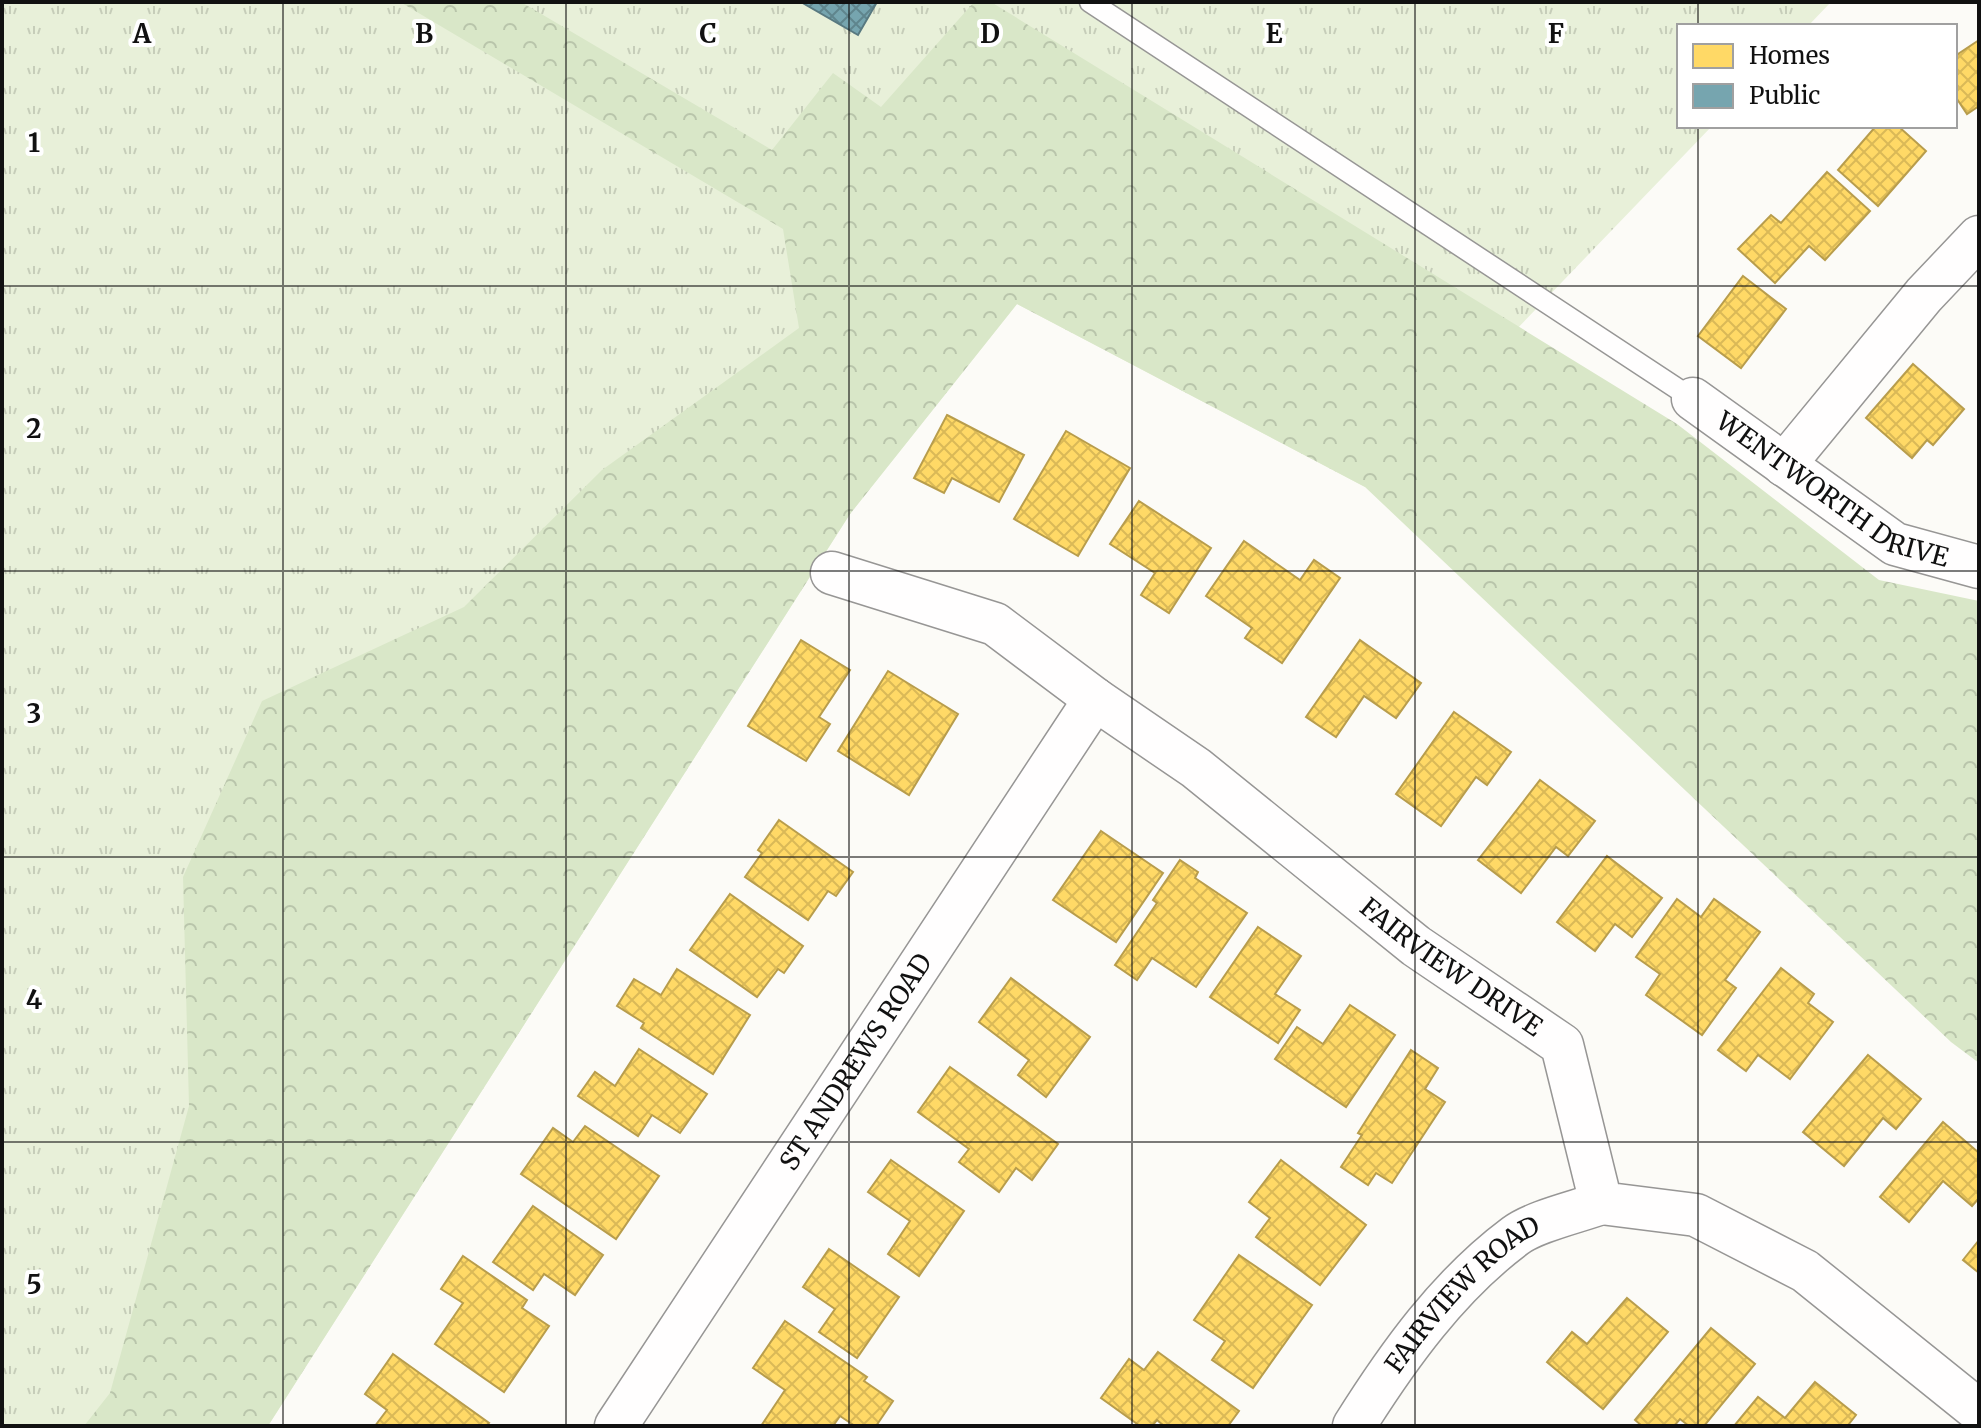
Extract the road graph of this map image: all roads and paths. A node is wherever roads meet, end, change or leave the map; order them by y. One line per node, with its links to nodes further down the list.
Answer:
1 (1090, 2): 3 (lane)
2 (1979, 237): 4 (street)
3 (1693, 399): 4 (street, WENTWORTH DRIVE)
4 (1784, 465): 5 (street, WENTWORTH DRIVE)
5 (1979, 567)
6 (832, 573): 7 (street, FAIRVIEW DRIVE)
7 (1095, 699): 8 (street, FAIRVIEW DRIVE); 10 (street, ST ANDREWS ROAD)
8 (1601, 1203): 9 (street); 11 (street, FAIRVIEW ROAD)
9 (1979, 1411)
10 (616, 1426)
11 (1354, 1426)

